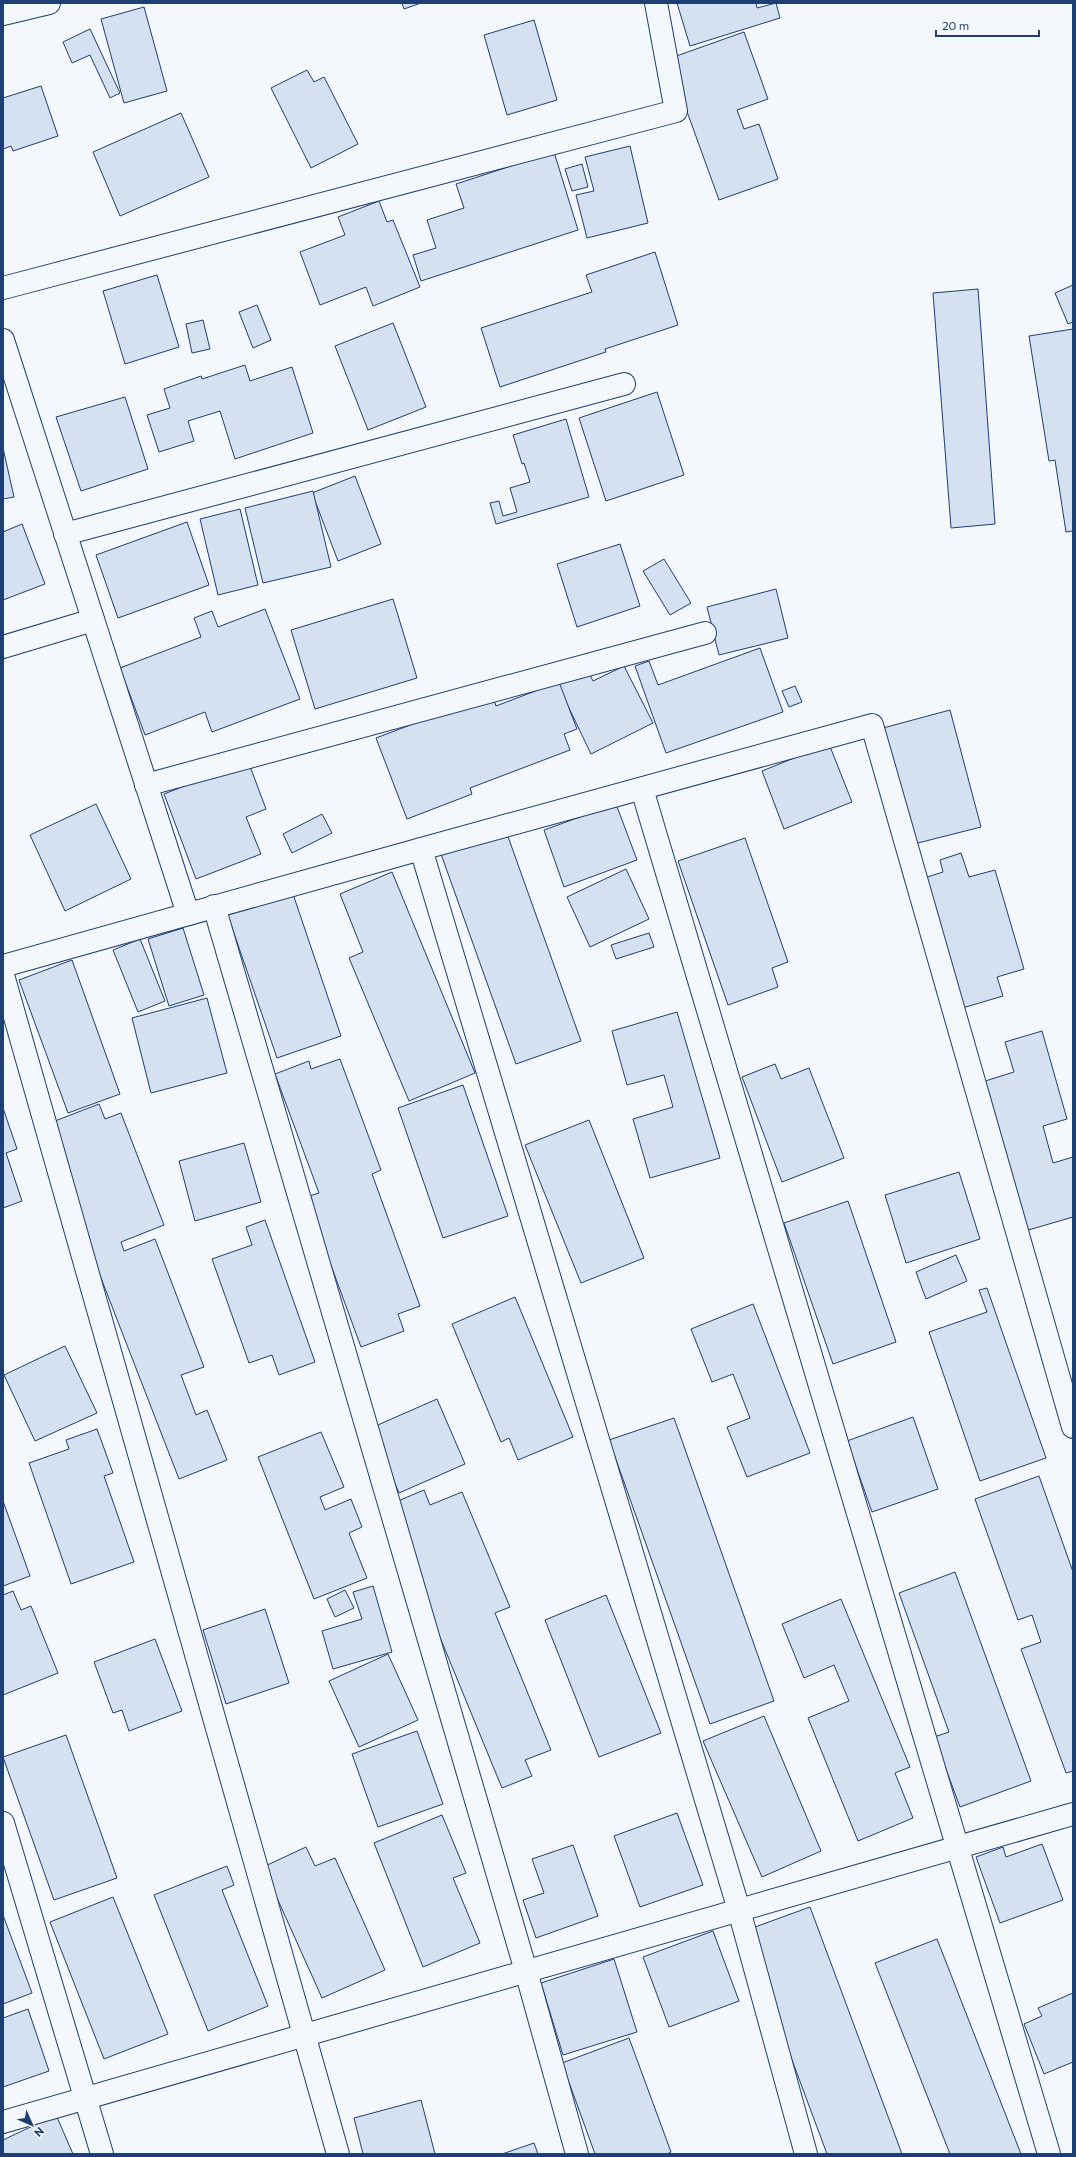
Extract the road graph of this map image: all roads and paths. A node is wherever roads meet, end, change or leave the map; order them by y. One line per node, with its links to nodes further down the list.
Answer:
1 (49, 3): 3 (street)
2 (656, 3): 4 (street)
3 (3, 14)
4 (3, 288)
5 (3, 340): 7 (street)
6 (624, 384): 8 (street)
7 (11, 394): 8 (street)
8 (65, 534): 9 (street)
9 (93, 620): 11 (street); 12 (street)
10 (705, 633): 12 (street)
11 (3, 647)
12 (146, 785): 16 (street)
13 (642, 789): 14 (street); 19 (street); 22 (street)
14 (422, 849): 15 (street); 23 (street)
15 (214, 906): 16 (street); 24 (street)
16 (188, 914): 17 (street)
17 (3, 966)
18 (3, 975): 25 (street)
19 (1073, 1427)
20 (1073, 1814): 22 (street)
21 (3, 1823): 26 (street)
22 (958, 1848): 23 (street); 32 (street)
23 (739, 1910): 24 (street); 31 (street)
24 (526, 1971): 25 (street); 30 (street)
25 (303, 2036): 26 (street); 29 (street)
26 (86, 2098): 27 (street); 28 (street)
27 (3, 2122)
28 (102, 2154)
29 (338, 2154)
30 (576, 2154)
31 (806, 2154)
32 (1049, 2154)

